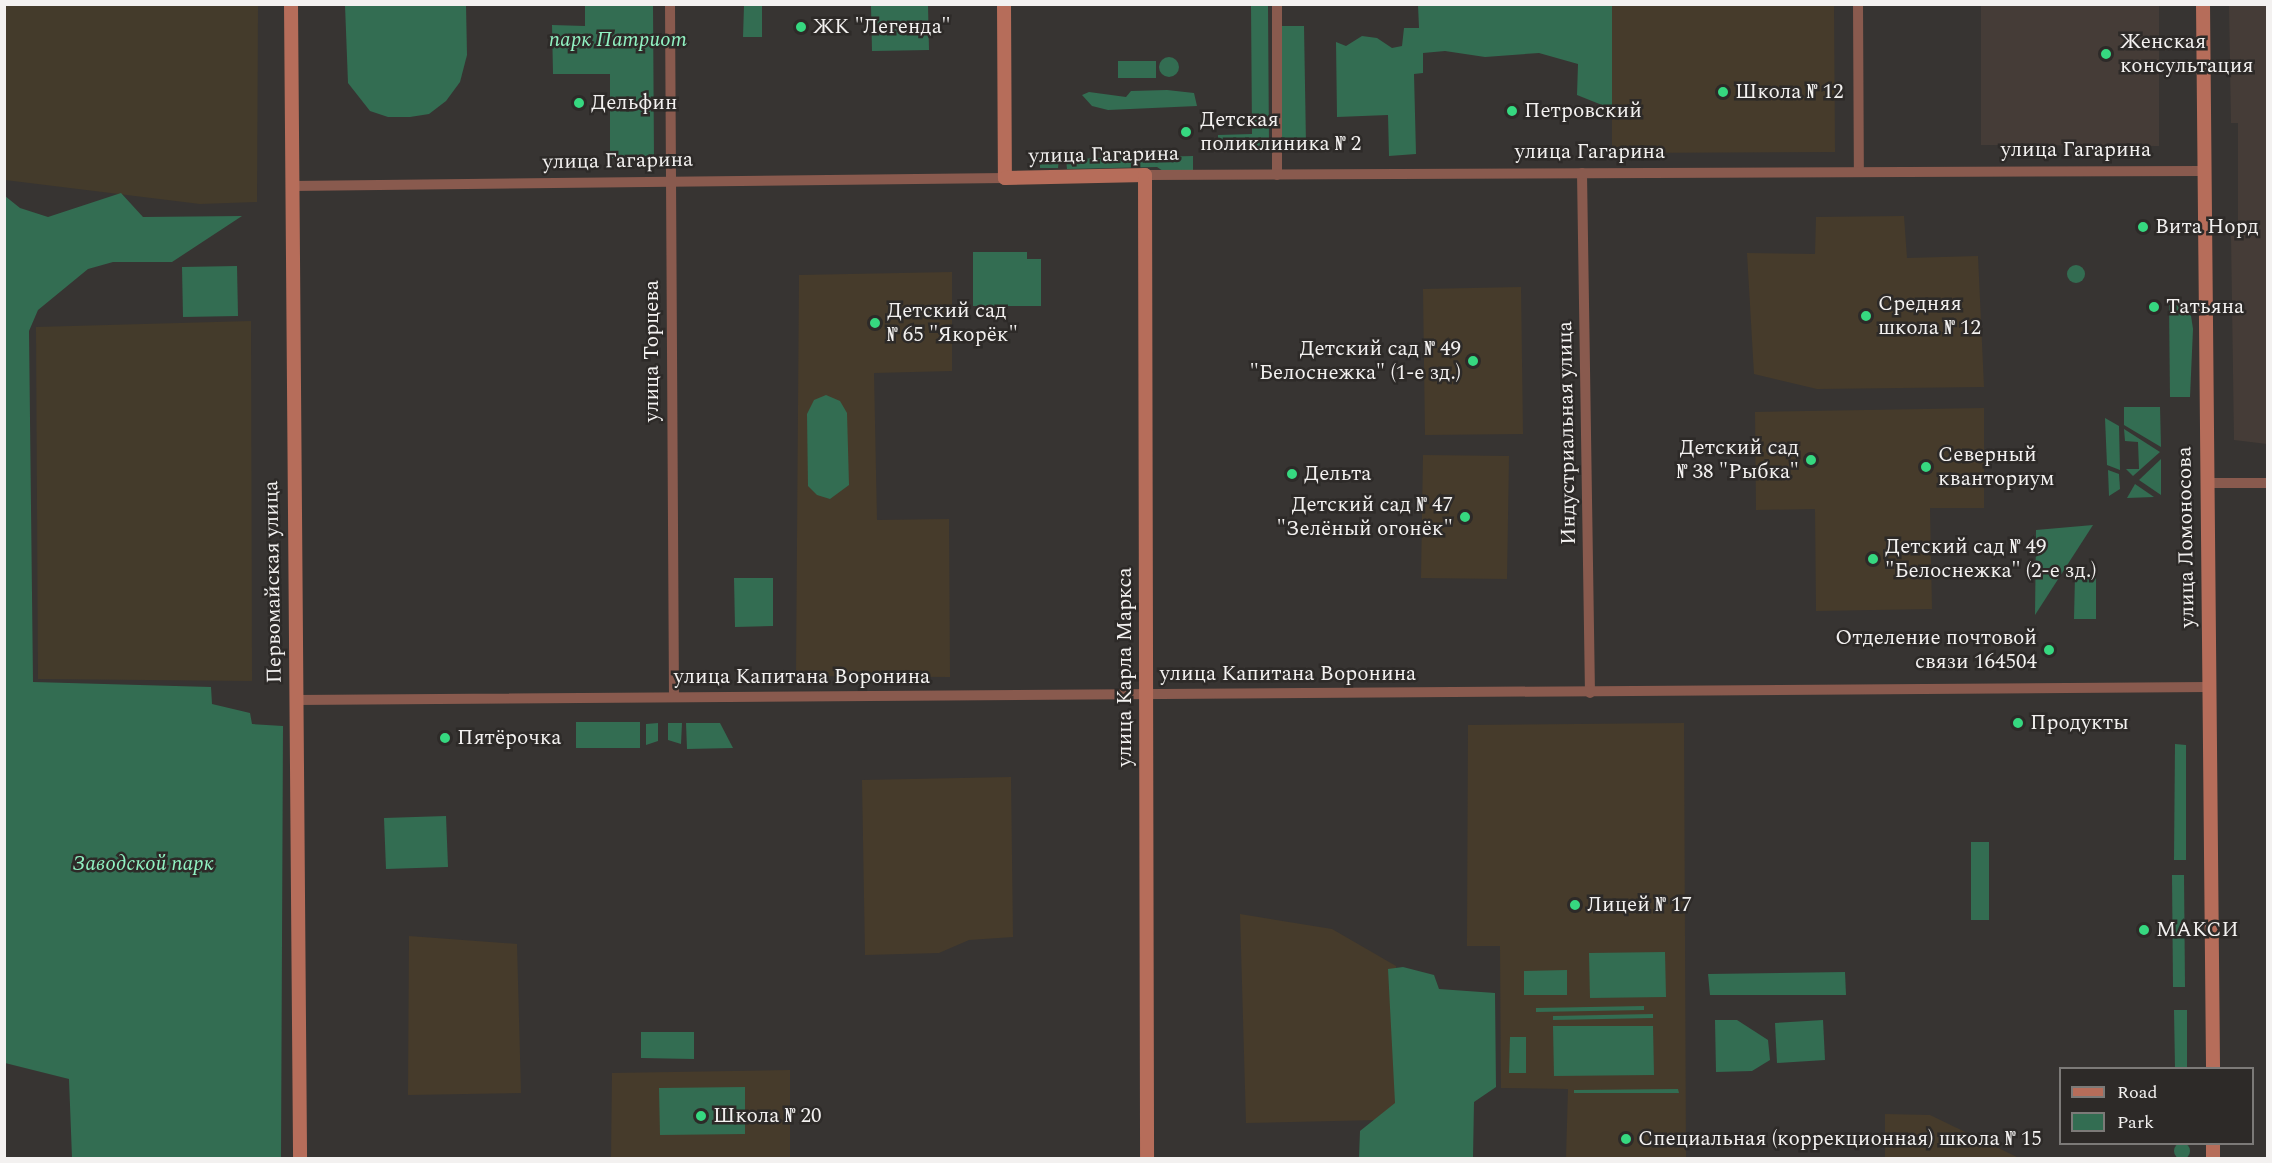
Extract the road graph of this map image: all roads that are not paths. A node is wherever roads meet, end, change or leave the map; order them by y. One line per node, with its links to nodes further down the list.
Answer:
1 (291, 4): 14 (street, Первомайская улица)
2 (670, 4): 13 (street, улица Торцева)
3 (1004, 4): 12 (street)
4 (1276, 4): 11 (street)
5 (1858, 4): 8 (street)
6 (2203, 4): 7 (street, улица Ломоносова)
7 (2204, 171): 8 (street, улица Гагарина); 15 (street, улица Ломоносова)
8 (1858, 172): 9 (street, улица Гагарина)
9 (1582, 173): 11 (street, улица Гагарина); 18 (street, Индустриальная улица)
10 (1145, 175): 11 (street, улица Гагарина); 12 (street, улица Гагарина); 19 (street, улица Карла Маркса)
11 (1277, 175)
12 (1005, 178): 13 (street, улица Гагарина)
13 (671, 182): 14 (street, улица Гагарина); 20 (street, улица Торцева)
14 (292, 186): 21 (street, Первомайская улица)
15 (2207, 483): 16 (street); 17 (street, улица Ломоносова)
16 (2268, 483)
17 (2209, 687): 18 (street, улица Капитана Воронина); 22 (street, улица Ломоносова)
18 (1590, 693): 19 (street, улица Капитана Воронина)
19 (1146, 694): 20 (street, улица Капитана Воронина); 24 (street, улица Карла Маркса)
20 (674, 697): 21 (street, улица Капитана Воронина)
21 (296, 700): 23 (street, Первомайская улица)
22 (2212, 1067)
23 (300, 1158)
24 (1147, 1158)

